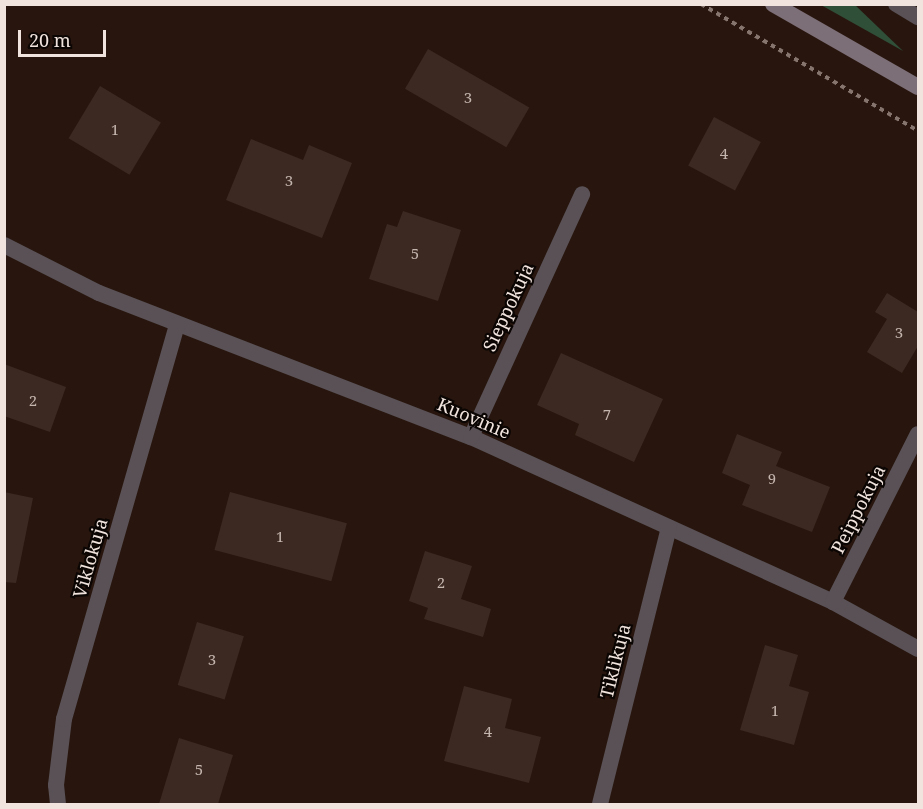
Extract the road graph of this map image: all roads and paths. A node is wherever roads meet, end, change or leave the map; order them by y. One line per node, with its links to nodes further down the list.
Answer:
1 (701, 4): 6 (path)
2 (773, 4): 5 (main road)
3 (896, 4): 4 (street)
4 (918, 17)
5 (918, 87)
6 (918, 131)
7 (582, 194): 11 (street, Sieppokuja)
8 (4, 245): 9 (street, Kuovinie)
9 (177, 325): 11 (street, Kuovinie); 15 (street, Viklokuja)
10 (918, 434): 13 (street, Peippokuja)
11 (471, 436): 12 (street, Kuovinie)
12 (669, 527): 13 (street, Kuovinie); 16 (street, Tiklikuja)
13 (833, 602): 14 (street, Kuovinie)
14 (918, 649)
15 (58, 804)
16 (600, 804)

